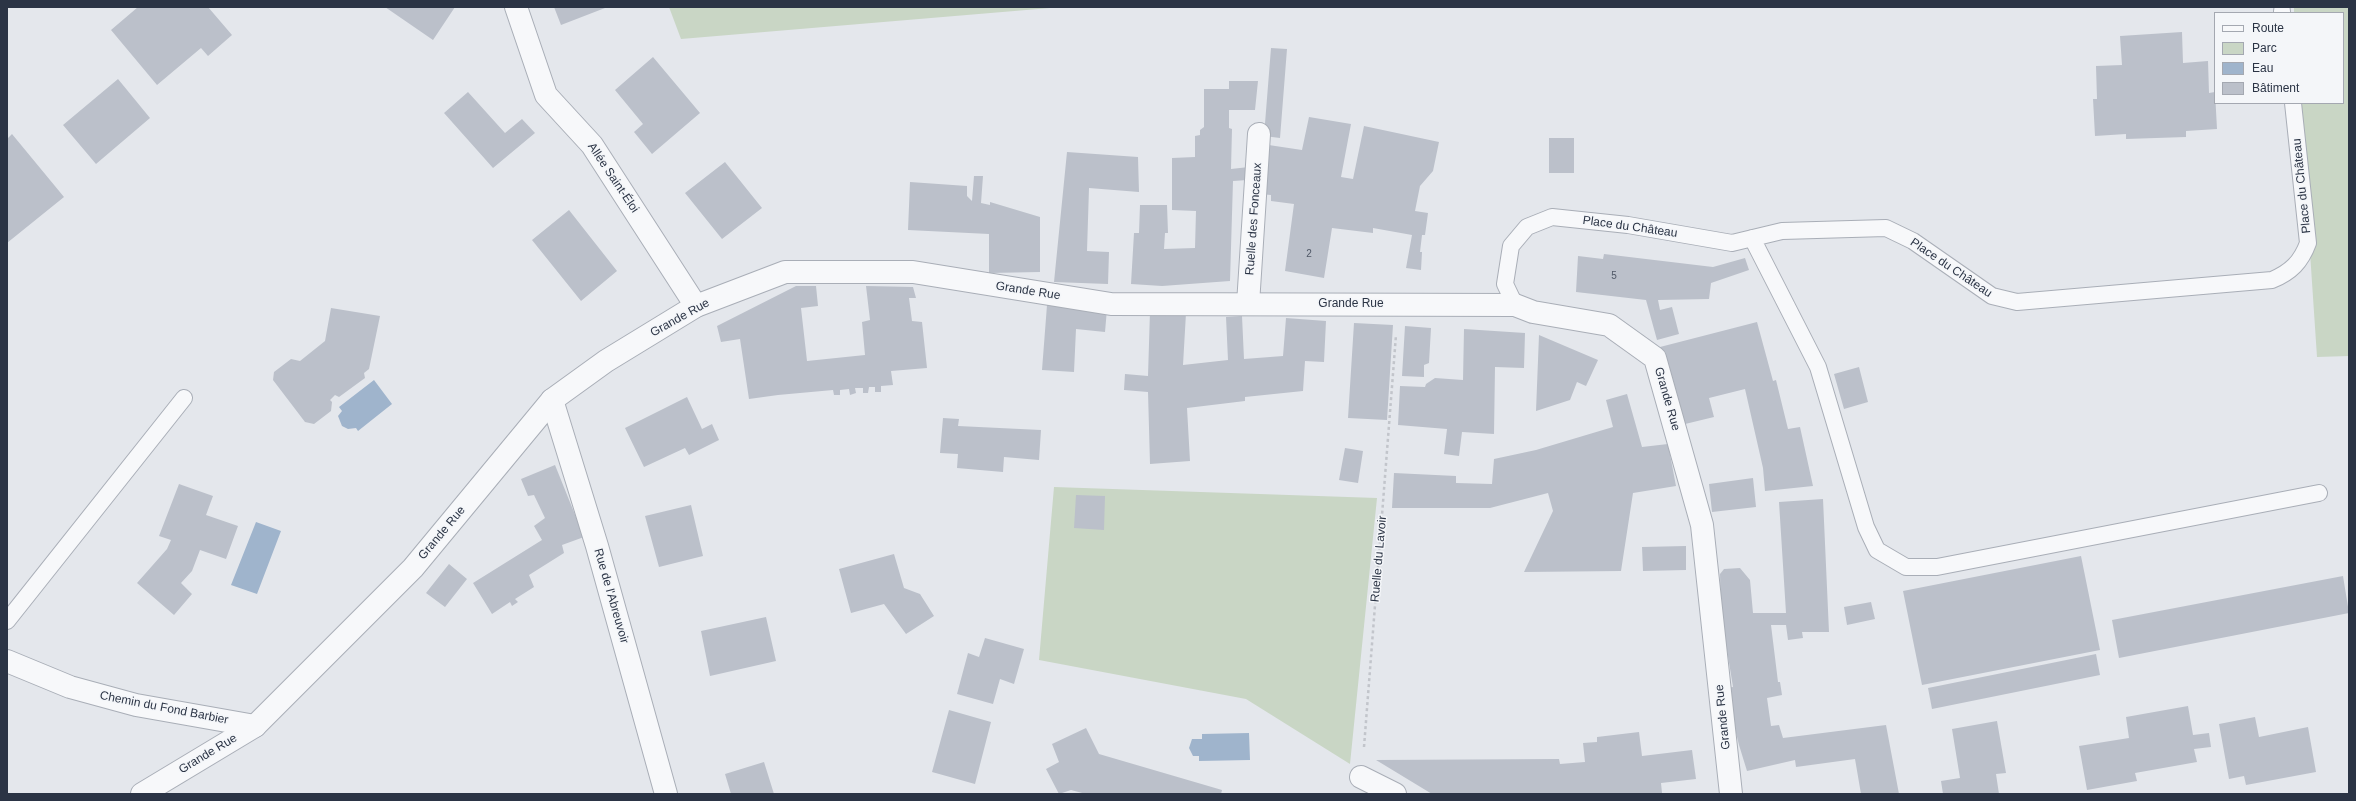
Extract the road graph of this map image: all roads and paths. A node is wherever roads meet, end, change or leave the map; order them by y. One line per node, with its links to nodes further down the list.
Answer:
1 (516, 7): 8 (street, Allée Saint-Éloi)
2 (2293, 104): 4 (lane, Place du Château)
3 (1259, 134): 5 (street, Ruelle des Fonceaux)
4 (1752, 238): 7 (lane, Place du Château); 11 (lane)
5 (1248, 304): 6 (street, Grande Rue); 8 (street, Grande Rue)
6 (1399, 304): 7 (street, Grande Rue); 15 (path, Ruelle du Lavoir)
7 (1515, 305): 19 (street, Grande Rue)
8 (696, 306): 10 (street, Grande Rue)
9 (184, 398): 12 (lane)
10 (552, 400): 14 (street, Grande Rue); 17 (street, Rue de l'Abreuvoir)
11 (2319, 493)
12 (7, 621)
13 (7, 661): 14 (street, Chemin du Fond Barbier)
14 (255, 726): 16 (street, Grande Rue)
15 (1361, 777): 18 (street)
16 (142, 794)
17 (666, 794)
18 (1395, 794)
19 (1731, 794)

